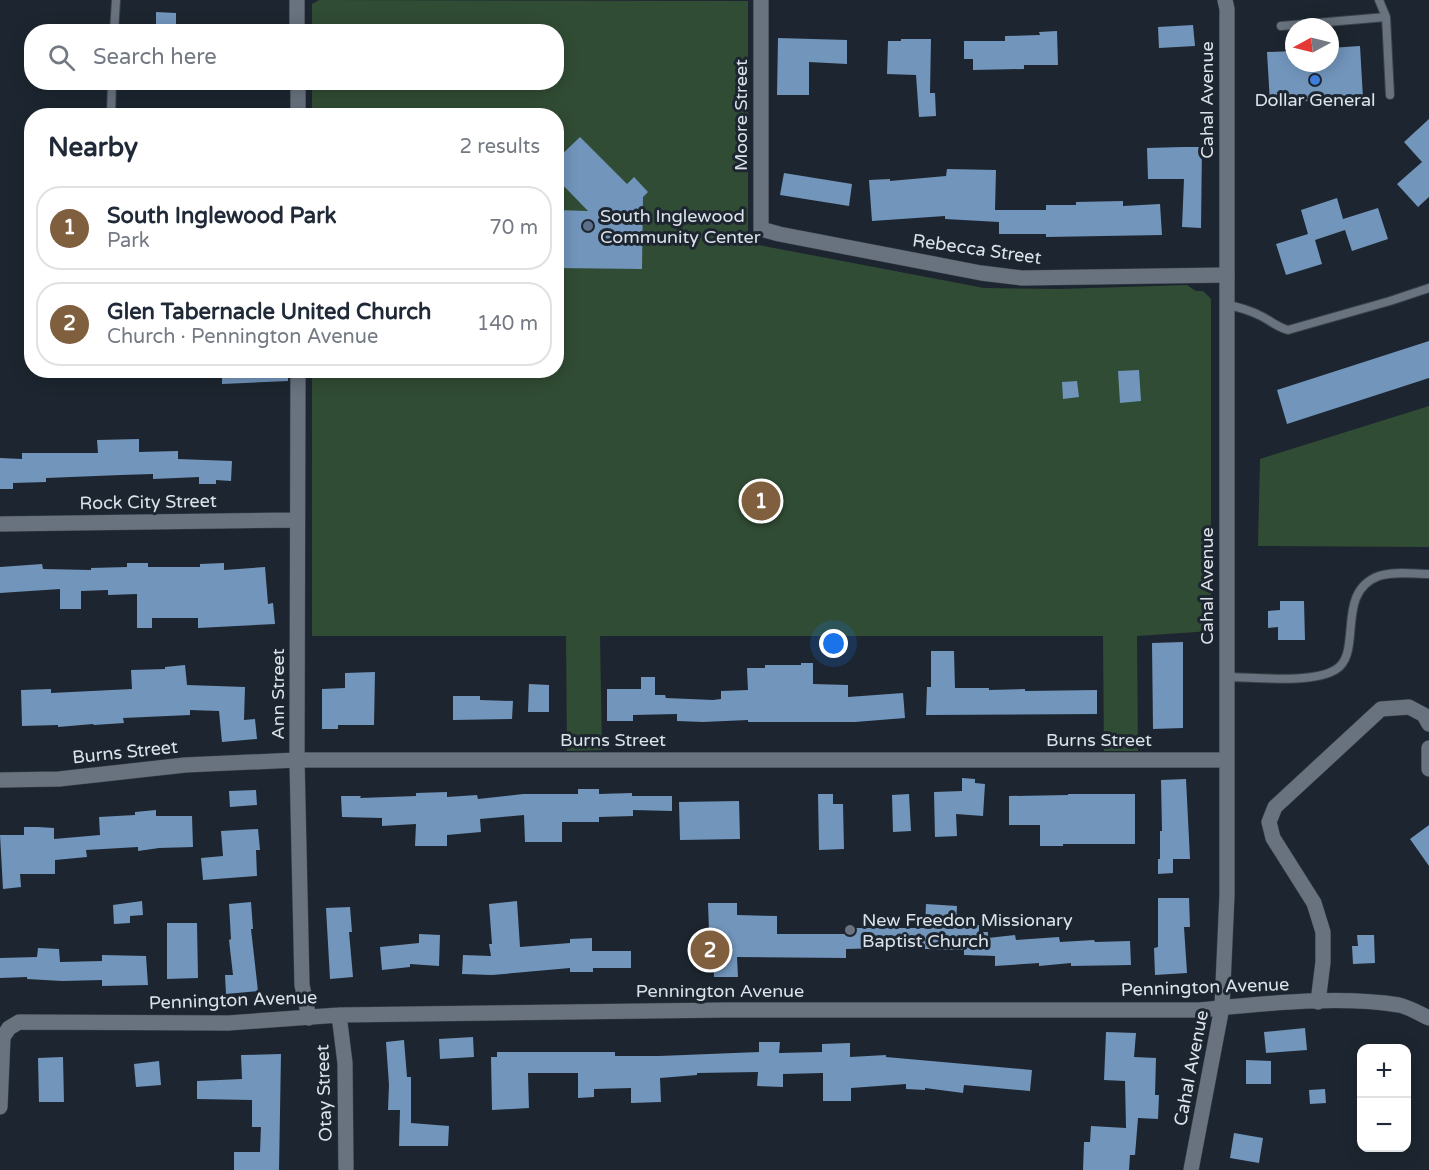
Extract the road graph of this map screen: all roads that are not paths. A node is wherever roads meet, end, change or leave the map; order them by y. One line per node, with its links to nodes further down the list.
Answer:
1 (116, 0): 7 (lane)
2 (297, 0): 8 (street)
3 (761, 0): 15 (street, Moore Street)
4 (1225, 0): 16 (street, Cahal Avenue)
5 (1379, 0): 6 (lane)
6 (1386, 17): 9 (lane); 12 (lane)
7 (114, 24)
8 (297, 24)
9 (1281, 26)
10 (112, 90): 13 (lane)
11 (298, 90): 14 (street)
12 (1390, 95)
13 (111, 108)
14 (298, 108)
15 (761, 229): 16 (street, Rebecca Street)
16 (1227, 275): 18 (street, Cahal Avenue)
17 (1429, 288): 18 (lane)
18 (1227, 305): 23 (street, Cahal Avenue)
19 (298, 378): 20 (street, Ann Street)
20 (297, 520): 21 (street, Rock City Street); 26 (street, Ann Street)
21 (0, 524)
22 (1429, 574): 23 (lane)
23 (1226, 677): 27 (street, Cahal Avenue)
24 (1429, 724): 30 (street)
25 (1429, 748): 28 (street)
26 (297, 760): 27 (street, Burns Street); 29 (street, Burns Street); 33 (street, Ann Street)
27 (1226, 760): 31 (street, Cahal Avenue)
28 (1429, 769)
29 (0, 780)
30 (1318, 1002): 31 (street, Pennington Avenue); 34 (street, Pennington Avenue)
31 (1222, 1007): 32 (street, Pennington Avenue); 38 (street, Cahal Avenue)
32 (339, 1015): 33 (street, Pennington Avenue); 37 (street, Otay Street)
33 (309, 1018): 35 (street, Pennington Avenue)
34 (1429, 1018)
35 (4, 1027): 36 (street)
36 (0, 1107)
37 (346, 1170)
38 (1191, 1170)

